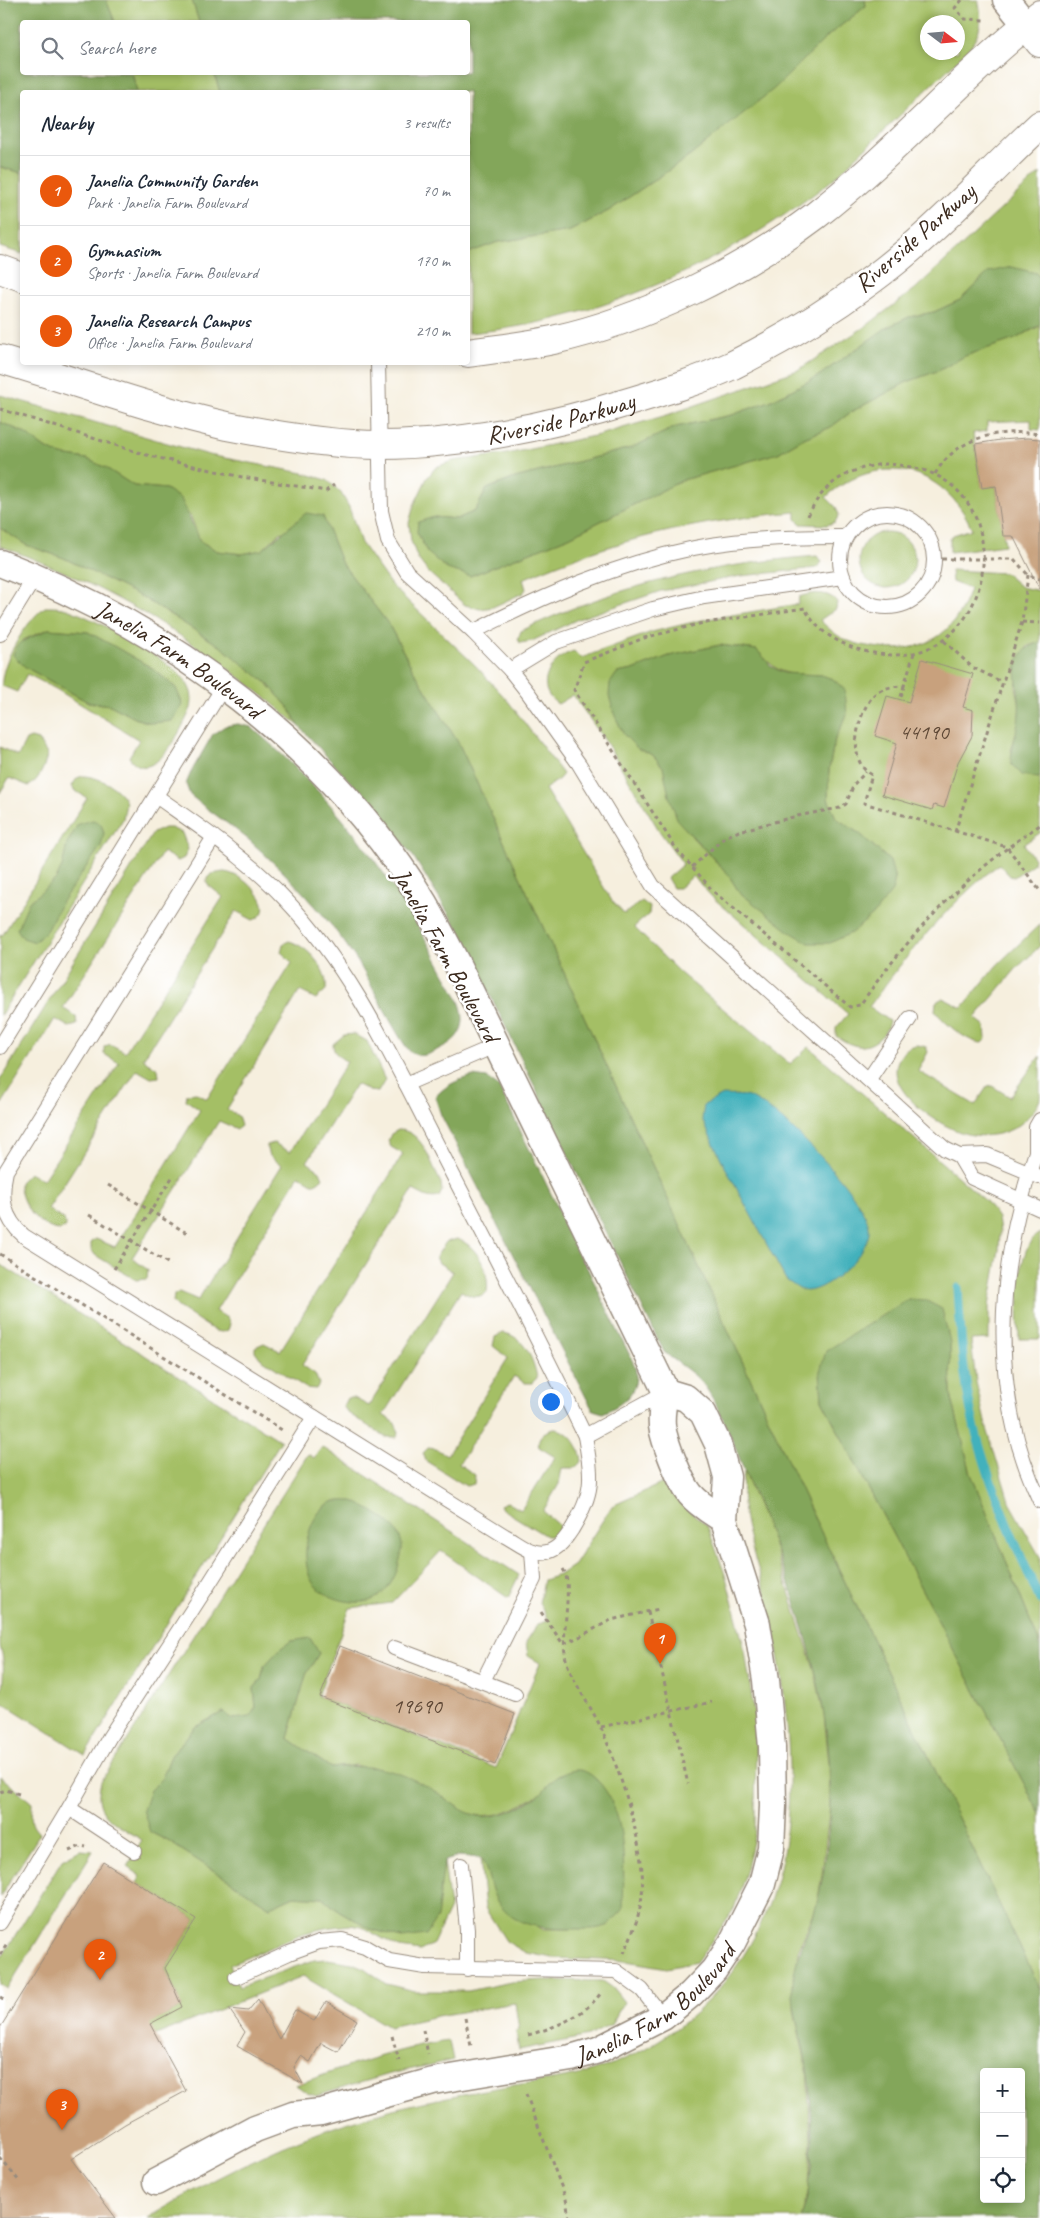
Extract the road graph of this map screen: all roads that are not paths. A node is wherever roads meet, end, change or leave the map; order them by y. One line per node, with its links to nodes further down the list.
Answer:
1 (1006, 0): 2 (street)
2 (1035, 27): 6 (main road)
3 (1040, 125): 11 (main road, Riverside Parkway)
4 (0, 270): 5 (main road)
5 (20, 275)
6 (470, 353)
7 (0, 359): 8 (main road, Riverside Parkway)
8 (20, 365)
9 (20, 365): 11 (main road, Riverside Parkway)
10 (378, 365): 11 (lane)
11 (379, 445): 16 (lane)
12 (845, 536): 15 (lane); 15 (lane); 16 (lane)
13 (0, 563): 14 (street, Janelia Farm Boulevard)
14 (35, 577): 17 (lane); 19 (street, Janelia Farm Boulevard)
15 (843, 577): 18 (lane)
16 (473, 632): 18 (lane)
17 (0, 634)
18 (510, 670): 25 (lane)
19 (224, 686): 20 (lane); 23 (street, Janelia Farm Boulevard)
20 (156, 796): 21 (lane); 24 (lane)
21 (214, 838): 26 (lane); 34 (lane)
22 (910, 1018): 25 (lane)
23 (497, 1045): 26 (lane); 33 (street, Janelia Farm Boulevard)
24 (0, 1047)
25 (869, 1079): 29 (lane)
26 (406, 1084): 35 (lane)
27 (1040, 1120): 28 (lane)
28 (1038, 1150): 30 (lane)
29 (959, 1156): 30 (lane); 31 (lane)
30 (1035, 1175): 31 (lane)
31 (1022, 1201): 32 (lane); 36 (lane)
32 (1040, 1209)
33 (666, 1392): 35 (lane); 37 (street); 37 (street, Janelia Farm Boulevard)
34 (314, 1417): 38 (lane); 42 (lane)
35 (586, 1436): 38 (lane)
36 (1040, 1500)
37 (724, 1520): 48 (street, Janelia Farm Boulevard)
38 (532, 1551): 40 (lane)
39 (394, 1648): 40 (lane)
40 (483, 1681): 41 (lane)
41 (515, 1694)
42 (69, 1808): 43 (lane); 45 (lane)
43 (134, 1851)
44 (461, 1865): 46 (lane)
45 (0, 1923)
46 (467, 1969): 47 (lane); 48 (lane)
47 (236, 1977)
48 (663, 2016): 49 (street, Janelia Farm Boulevard)
49 (156, 2182)

